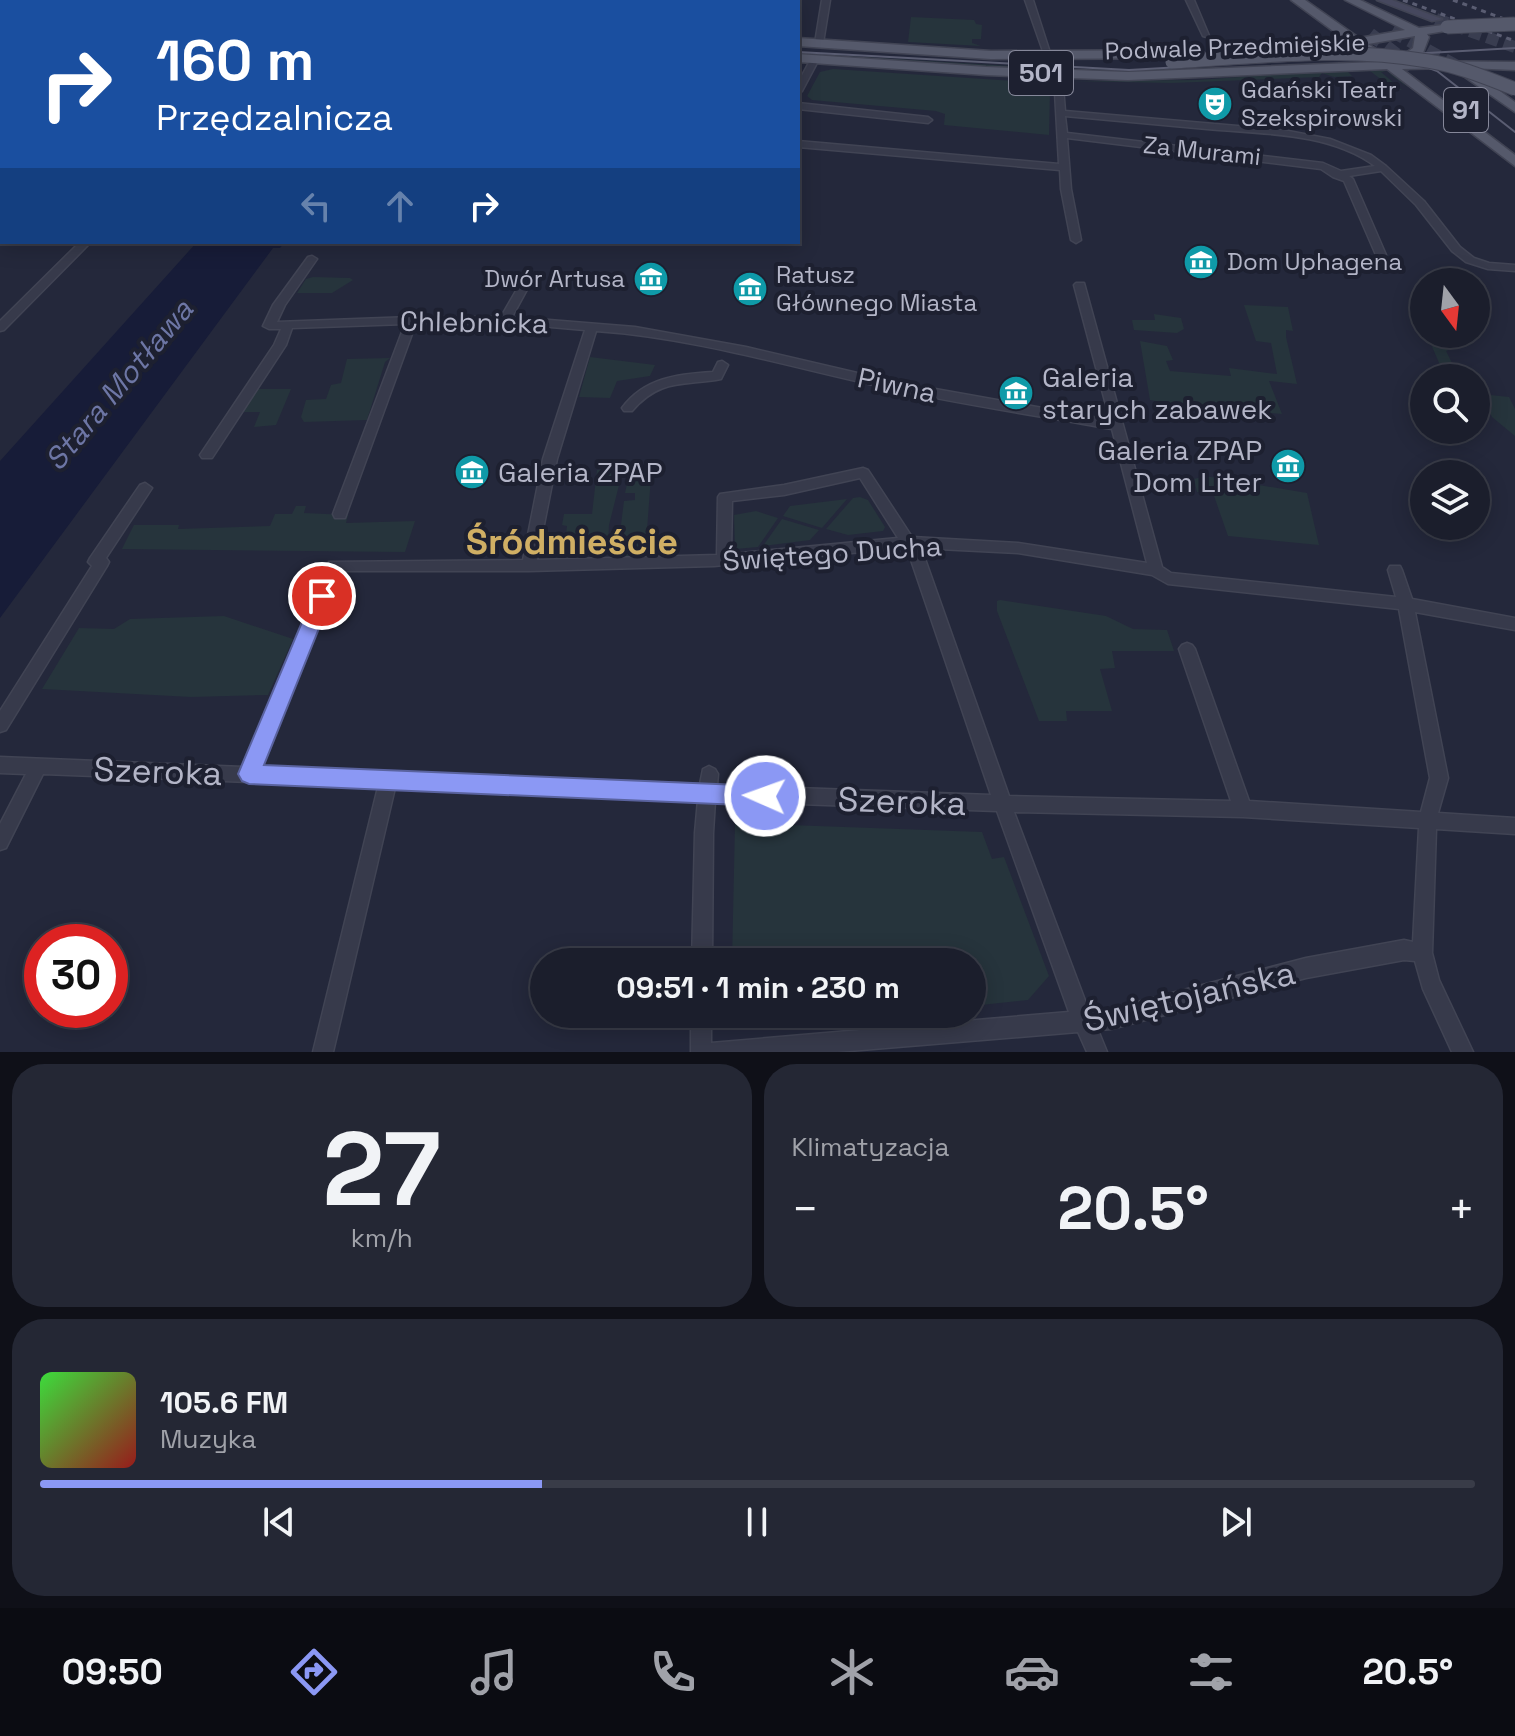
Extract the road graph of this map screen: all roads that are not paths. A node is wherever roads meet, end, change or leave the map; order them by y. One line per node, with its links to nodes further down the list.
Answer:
1 (826, 0): 17 (street)
2 (1029, 0): 18 (street)
3 (1190, 0): 13 (street)
4 (1297, 0): 15 (main road)
5 (1316, 0): 16 (main road)
6 (1333, 0): 11 (main road)
7 (1351, 0): 12 (main road)
8 (1382, 0): 9 (street)
9 (1441, 23): 10 (main road, bridge); 12 (main road)
10 (1515, 24)
11 (1392, 31)
12 (1418, 32): 16 (main road); 22 (main road)
13 (1207, 36)
14 (800, 42): 17 (main road, Podwale Przedmiejskie / 501)
15 (1355, 42): 16 (main road); 18 (main road, Podwale Przedmiejskie / 501)
16 (1372, 42): 22 (main road)
17 (819, 43): 19 (main road, Podwale Przedmiejskie / 501)
18 (1048, 54): 19 (main road, Podwale Przedmiejskie / 501)
19 (991, 55): 28 (main road, bridge)
20 (800, 58): 21 (main road, Podwale Przedmiejskie / 501)
21 (815, 59): 26 (main road, Podwale Przedmiejskie / 501); 27 (street)
22 (1393, 63): 23 (main road, 501); 26 (main road, Podwale Przedmiejskie / 501); 36 (main road)
23 (1515, 66)
24 (1458, 67): 30 (main road, 91)
25 (1417, 70): 35 (main road, 91)
26 (1058, 74): 31 (street)
27 (800, 87)
28 (1515, 89)
29 (800, 106): 32 (street)
30 (1515, 108)
31 (1061, 113): 33 (street); 38 (street)
32 (928, 120)
33 (1062, 135): 37 (street); 39 (street, Za Murami)
34 (800, 144): 37 (street)
35 (1515, 149)
36 (1515, 162)
37 (1064, 167): 40 (street)
38 (1383, 168): 39 (street); 44 (street)
39 (1336, 175): 42 (street)
40 (1076, 240)
41 (84, 244): 51 (street)
42 (1381, 255)
43 (312, 259): 49 (street, Chlebnicka)
44 (1515, 268)
45 (525, 284): 48 (street)
46 (1080, 285): 55 (street)
47 (412, 320): 48 (street, Chlebnicka); 49 (street, Chlebnicka); 58 (street)
48 (505, 320): 50 (street, Chlebnicka)
49 (288, 325): 56 (street)
50 (592, 326): 52 (street, Chlebnicka); 61 (street)
51 (0, 328)
52 (678, 337): 53 (street, Piwna)
53 (732, 348): 54 (street); 55 (street, Piwna)
54 (628, 408)
55 (1118, 426): 62 (street)
56 (207, 455)
57 (145, 488): 67 (street)
58 (340, 514)
59 (911, 542): 60 (street, Świętego Ducha); 60 (street); 62 (street, Świętego Ducha); 73 (street)
60 (724, 560): 61 (street, Świętego Ducha)
61 (529, 566): 70 (street, Świętego Ducha)
62 (1156, 570): 64 (street, Świętego Ducha)
63 (1395, 570): 64 (street)
64 (1406, 604): 65 (street, Świętego Ducha); 75 (street)
65 (1515, 624)
66 (1187, 649): 74 (street)
67 (0, 725)
68 (0, 765): 69 (street, Szeroka)
69 (38, 767): 70 (street, Szeroka); 77 (street)
70 (249, 774): 71 (street, Szeroka)
71 (388, 781): 72 (street, Szeroka); 83 (street)
72 (708, 784): 73 (street, Szeroka); 78 (street)
73 (1003, 804): 74 (street, Szeroka); 80 (street)
74 (1243, 809): 75 (street, Szeroka)
75 (1428, 819): 76 (street, Szeroka); 79 (street)
76 (1515, 826)
77 (0, 842)
78 (702, 948)
79 (1422, 953): 80 (street, Świętojańska); 87 (street)
80 (1085, 1023): 82 (street, Świętojańska); 86 (street)
81 (701, 1028): 84 (street)
82 (922, 1044): 85 (street, Świętojańska)
83 (323, 1052)
84 (701, 1052)
85 (715, 1052)
86 (1097, 1052)
87 (1463, 1052)

